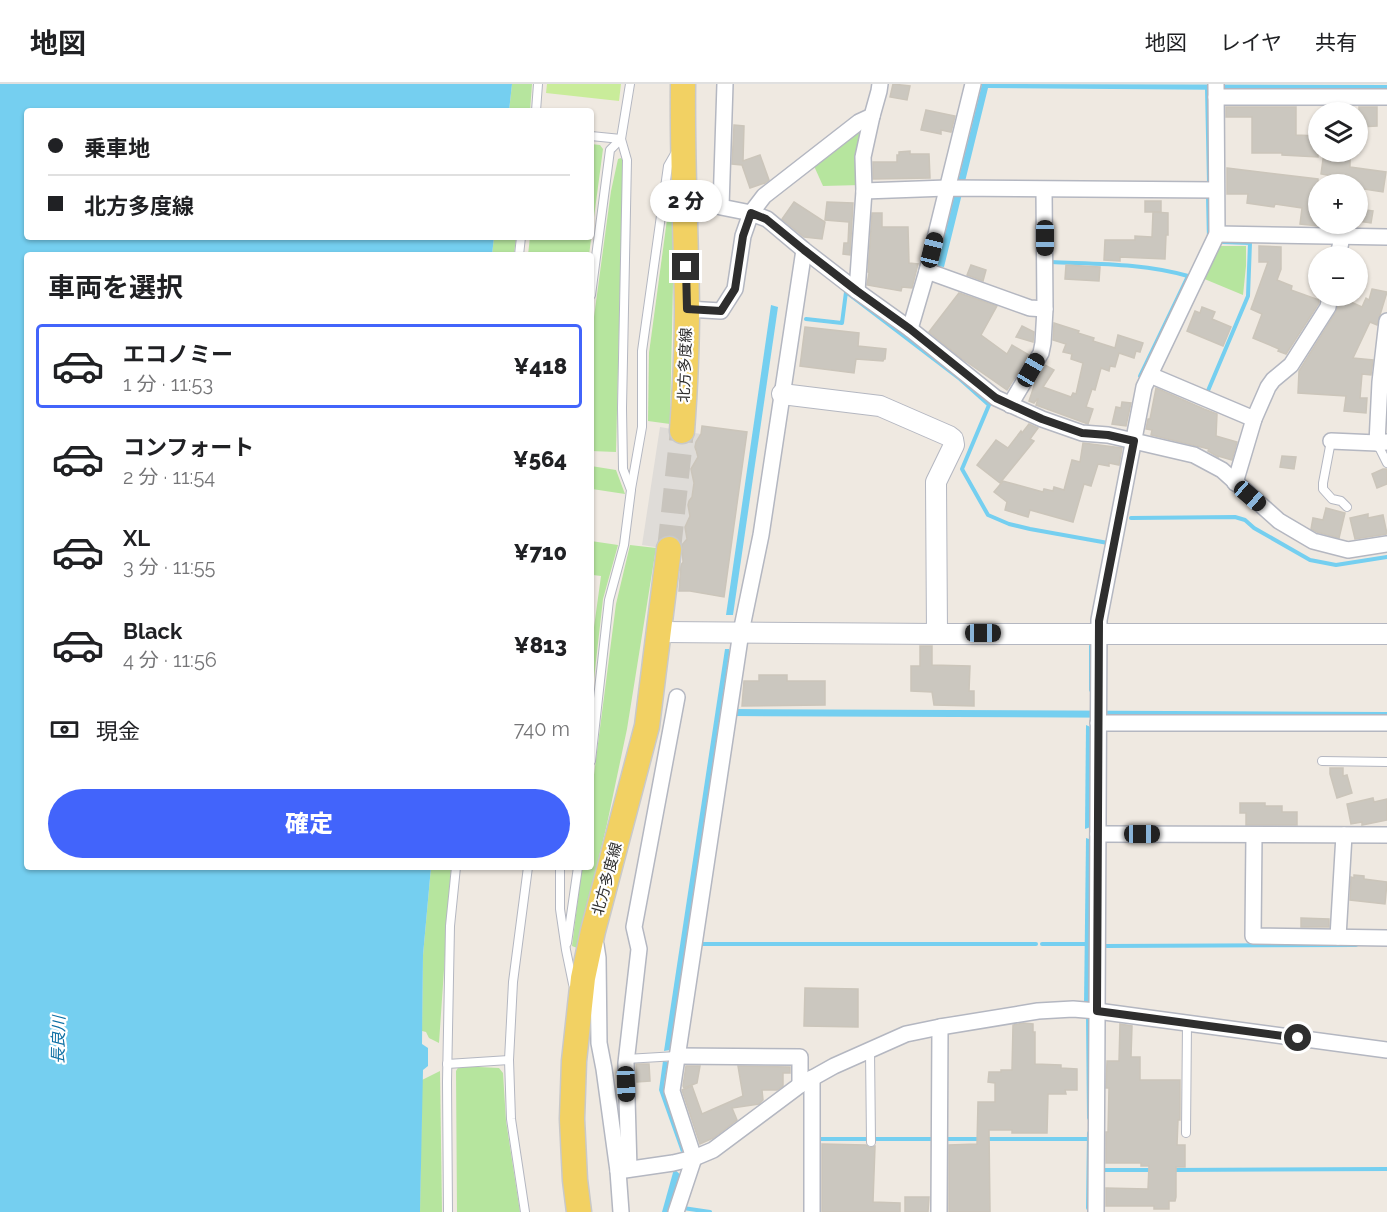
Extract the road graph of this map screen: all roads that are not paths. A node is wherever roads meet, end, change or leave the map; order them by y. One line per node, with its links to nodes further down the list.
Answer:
1 (538, 84): 9 (lane)
2 (630, 84): 12 (lane)
3 (683, 84): 13 (main road, 北方多度線)
4 (725, 84): 18 (street)
5 (880, 84): 10 (street)
6 (973, 84): 14 (street)
7 (1216, 91): 8 (street); 16 (street)
8 (1387, 97)
9 (536, 108)
10 (872, 116): 17 (street); 18 (street)
11 (594, 136): 12 (lane)
12 (621, 139): 25 (lane); 42 (lane)
13 (682, 140): 28 (main road, 北方多度線); 42 (lane)
14 (955, 188): 15 (street); 17 (street); 24 (street)
15 (1044, 190): 16 (street); 29 (street)
16 (1216, 190): 19 (street)
17 (864, 191): 26 (street)
18 (751, 213): 23 (street); 28 (street)
19 (1217, 234): 20 (street); 32 (street)
20 (1342, 237): 21 (street); 22 (street)
21 (1387, 237)
22 (1340, 246)
23 (804, 250): 26 (street); 33 (street)
24 (927, 271): 29 (street); 31 (street)
25 (594, 272)
26 (857, 291): 31 (street)
27 (1328, 306): 35 (street)
28 (687, 309): 36 (main road, 北方多度線)
29 (1045, 309): 34 (street)
30 (1387, 321): 39 (street)
31 (910, 329): 34 (street)
32 (1150, 375): 35 (street); 37 (street)
33 (782, 394): 47 (street); 49 (street)
34 (1010, 405): 37 (street)
35 (1254, 419): 41 (street)
36 (682, 431)
37 (1134, 441): 41 (street); 48 (street)
38 (1331, 441): 39 (street); 43 (lane)
39 (1382, 442): 40 (lane)
40 (1387, 463)
41 (1235, 483): 44 (street)
42 (631, 490): 54 (lane)
43 (1347, 507)
44 (1387, 544)
45 (669, 549): 46 (main road, 北方多度線)
46 (660, 632): 47 (street); 65 (main road, 北方多度線)
47 (741, 632): 49 (street); 75 (street)
48 (1099, 633): 49 (street); 50 (street); 52 (street)
49 (937, 634)
50 (1387, 634)
51 (677, 697): 76 (street)
52 (1098, 715): 53 (street); 57 (street)
53 (1387, 723)
54 (594, 733)
55 (1322, 761): 56 (lane)
56 (1387, 762)
57 (1098, 834): 58 (street); 69 (street)
58 (1254, 835): 59 (street); 66 (street)
59 (1344, 835): 60 (street); 66 (street)
60 (1387, 835)
61 (456, 870): 78 (lane)
62 (528, 870): 77 (lane)
63 (560, 870): 68 (lane)
64 (578, 870): 68 (lane)
65 (593, 931): 70 (main road, 北方多度線); 83 (street)
66 (1338, 937): 67 (street)
67 (1387, 938)
68 (566, 950): 70 (lane)
69 (1097, 1011): 71 (street); 72 (street); 91 (street)
70 (579, 1014): 86 (main road, 北方多度線)
71 (1187, 1023): 74 (street); 80 (lane)
72 (940, 1027): 73 (street); 90 (street)
73 (870, 1050): 79 (street); 81 (lane)
74 (1387, 1050)
75 (677, 1056): 76 (lane); 79 (street); 82 (street)
76 (626, 1059): 83 (street)
77 (509, 1060): 78 (lane); 85 (lane)
78 (447, 1064): 84 (lane)
79 (806, 1082): 82 (street); 89 (street)
80 (1186, 1133)
81 (871, 1142)
82 (694, 1158): 83 (street); 88 (street)
83 (623, 1170): 87 (street)
84 (448, 1212)
85 (525, 1212)
86 (579, 1212)
87 (621, 1212)
88 (676, 1212)
89 (812, 1212)
90 (939, 1212)
91 (1096, 1212)

